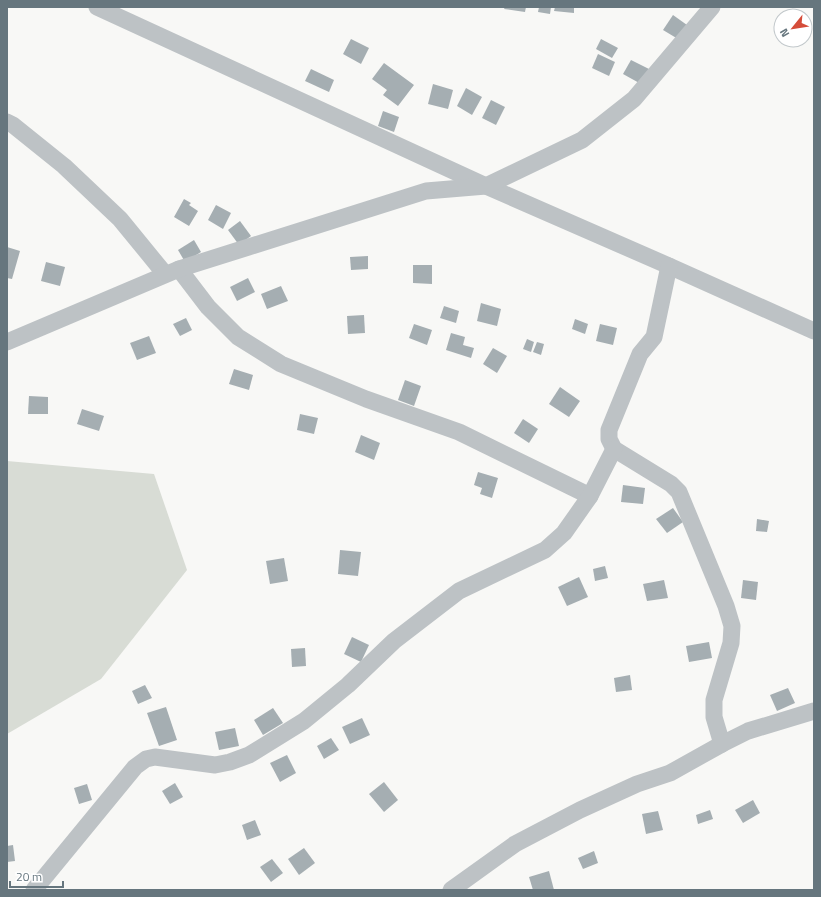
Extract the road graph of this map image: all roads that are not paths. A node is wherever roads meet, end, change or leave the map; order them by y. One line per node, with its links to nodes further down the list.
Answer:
1 (97, 7): 4 (street)
2 (712, 7): 4 (street)
3 (7, 122): 6 (street)
4 (486, 186): 5 (street); 6 (street)
5 (669, 266): 7 (street); 9 (street)
6 (172, 271): 8 (street); 10 (street)
7 (814, 331)
8 (7, 342)
9 (614, 449): 10 (street); 12 (street)
10 (590, 496): 13 (street)
11 (814, 711): 12 (street)
12 (722, 744): 14 (street)
13 (34, 890)
14 (451, 890)

